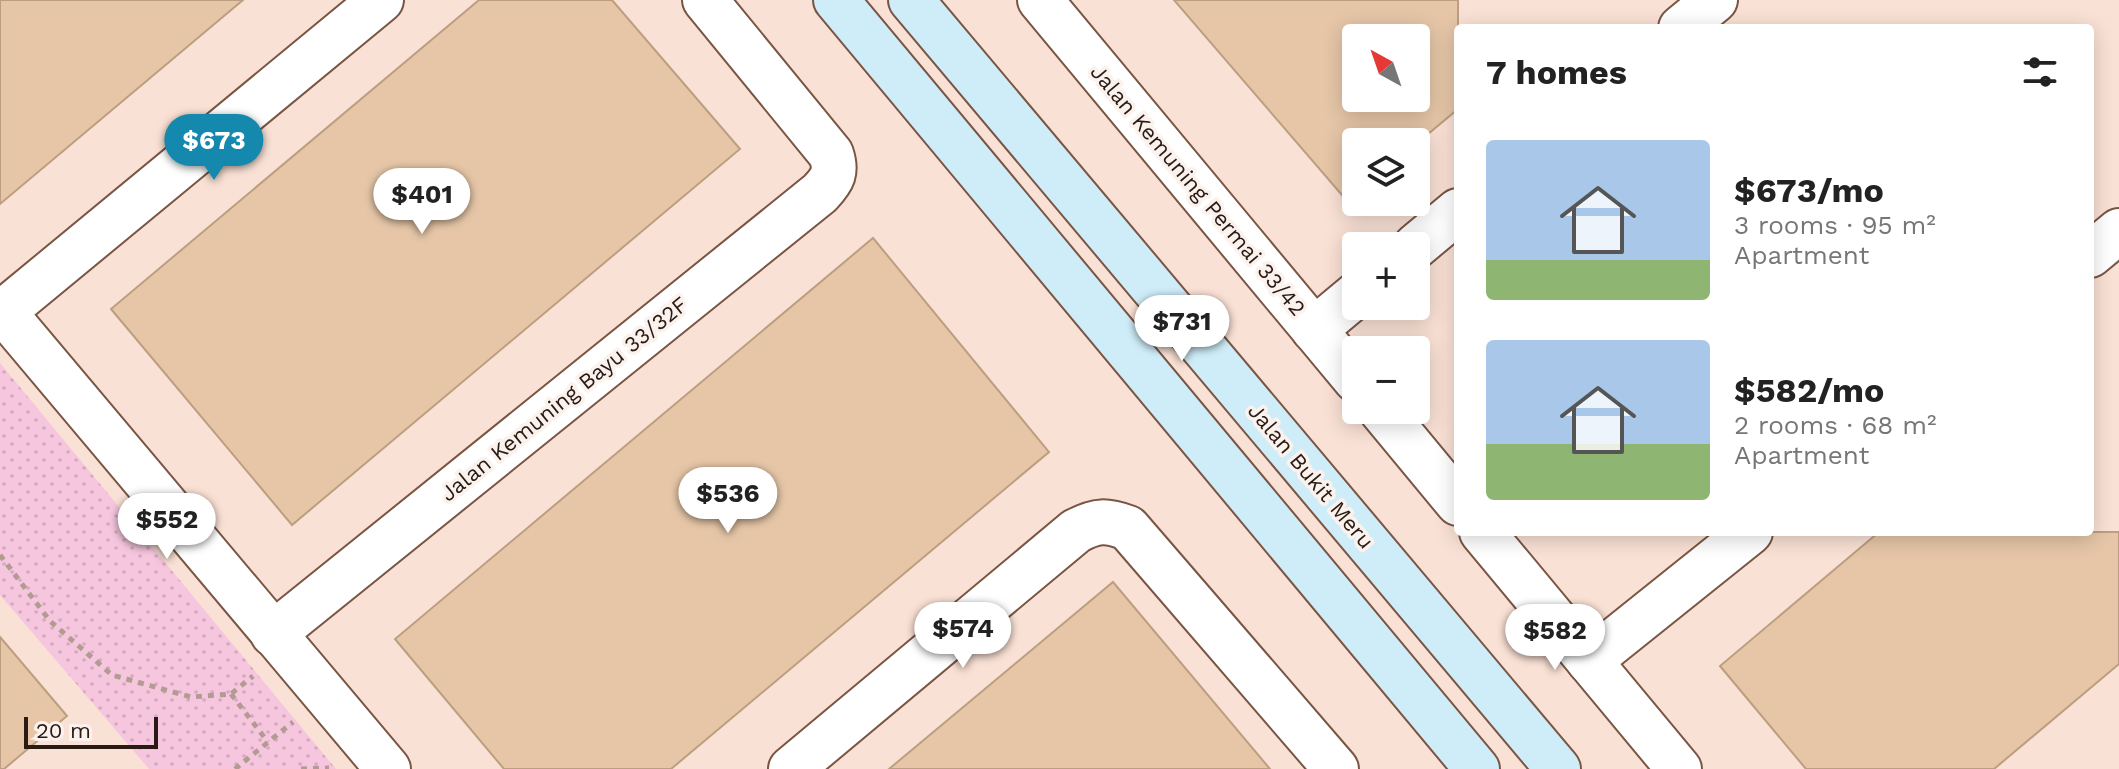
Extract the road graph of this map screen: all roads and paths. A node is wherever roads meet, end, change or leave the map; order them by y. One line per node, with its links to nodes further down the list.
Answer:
1 (381, 0): 13 (street)
2 (705, 0): 21 (street, Jalan Kemuning Bayu 33/32F)
3 (836, 0): 32 (main road)
4 (911, 0): 33 (main road, Jalan Bukit Meru)
5 (1040, 0): 14 (street, Jalan Kemuning Permai 33/42)
6 (1715, 0): 7 (street)
7 (1686, 24)
8 (1454, 214): 10 (street)
9 (2119, 231): 11 (street)
10 (1430, 234)
11 (2094, 252)
12 (1342, 307): 14 (street)
13 (2, 310): 21 (street)
14 (1314, 330): 15 (street, Jalan Kemuning Permai 33/42)
15 (1342, 363)
16 (1393, 424): 17 (street)
17 (1454, 498)
18 (1485, 536): 22 (street)
19 (1745, 536): 22 (street)
20 (0, 555): 23 (path)
21 (280, 642): 23 (path); 24 (street)
22 (1589, 661): 34 (street)
23 (231, 694): 25 (path)
24 (326, 696): 25 (path); 29 (street)
25 (268, 742): 26 (path)
26 (235, 769)
27 (301, 769): 28 (path)
28 (332, 769)
29 (388, 769)
30 (791, 769): 31 (street)
31 (1336, 769)
32 (1477, 769)
33 (1558, 769)
34 (1679, 769)

